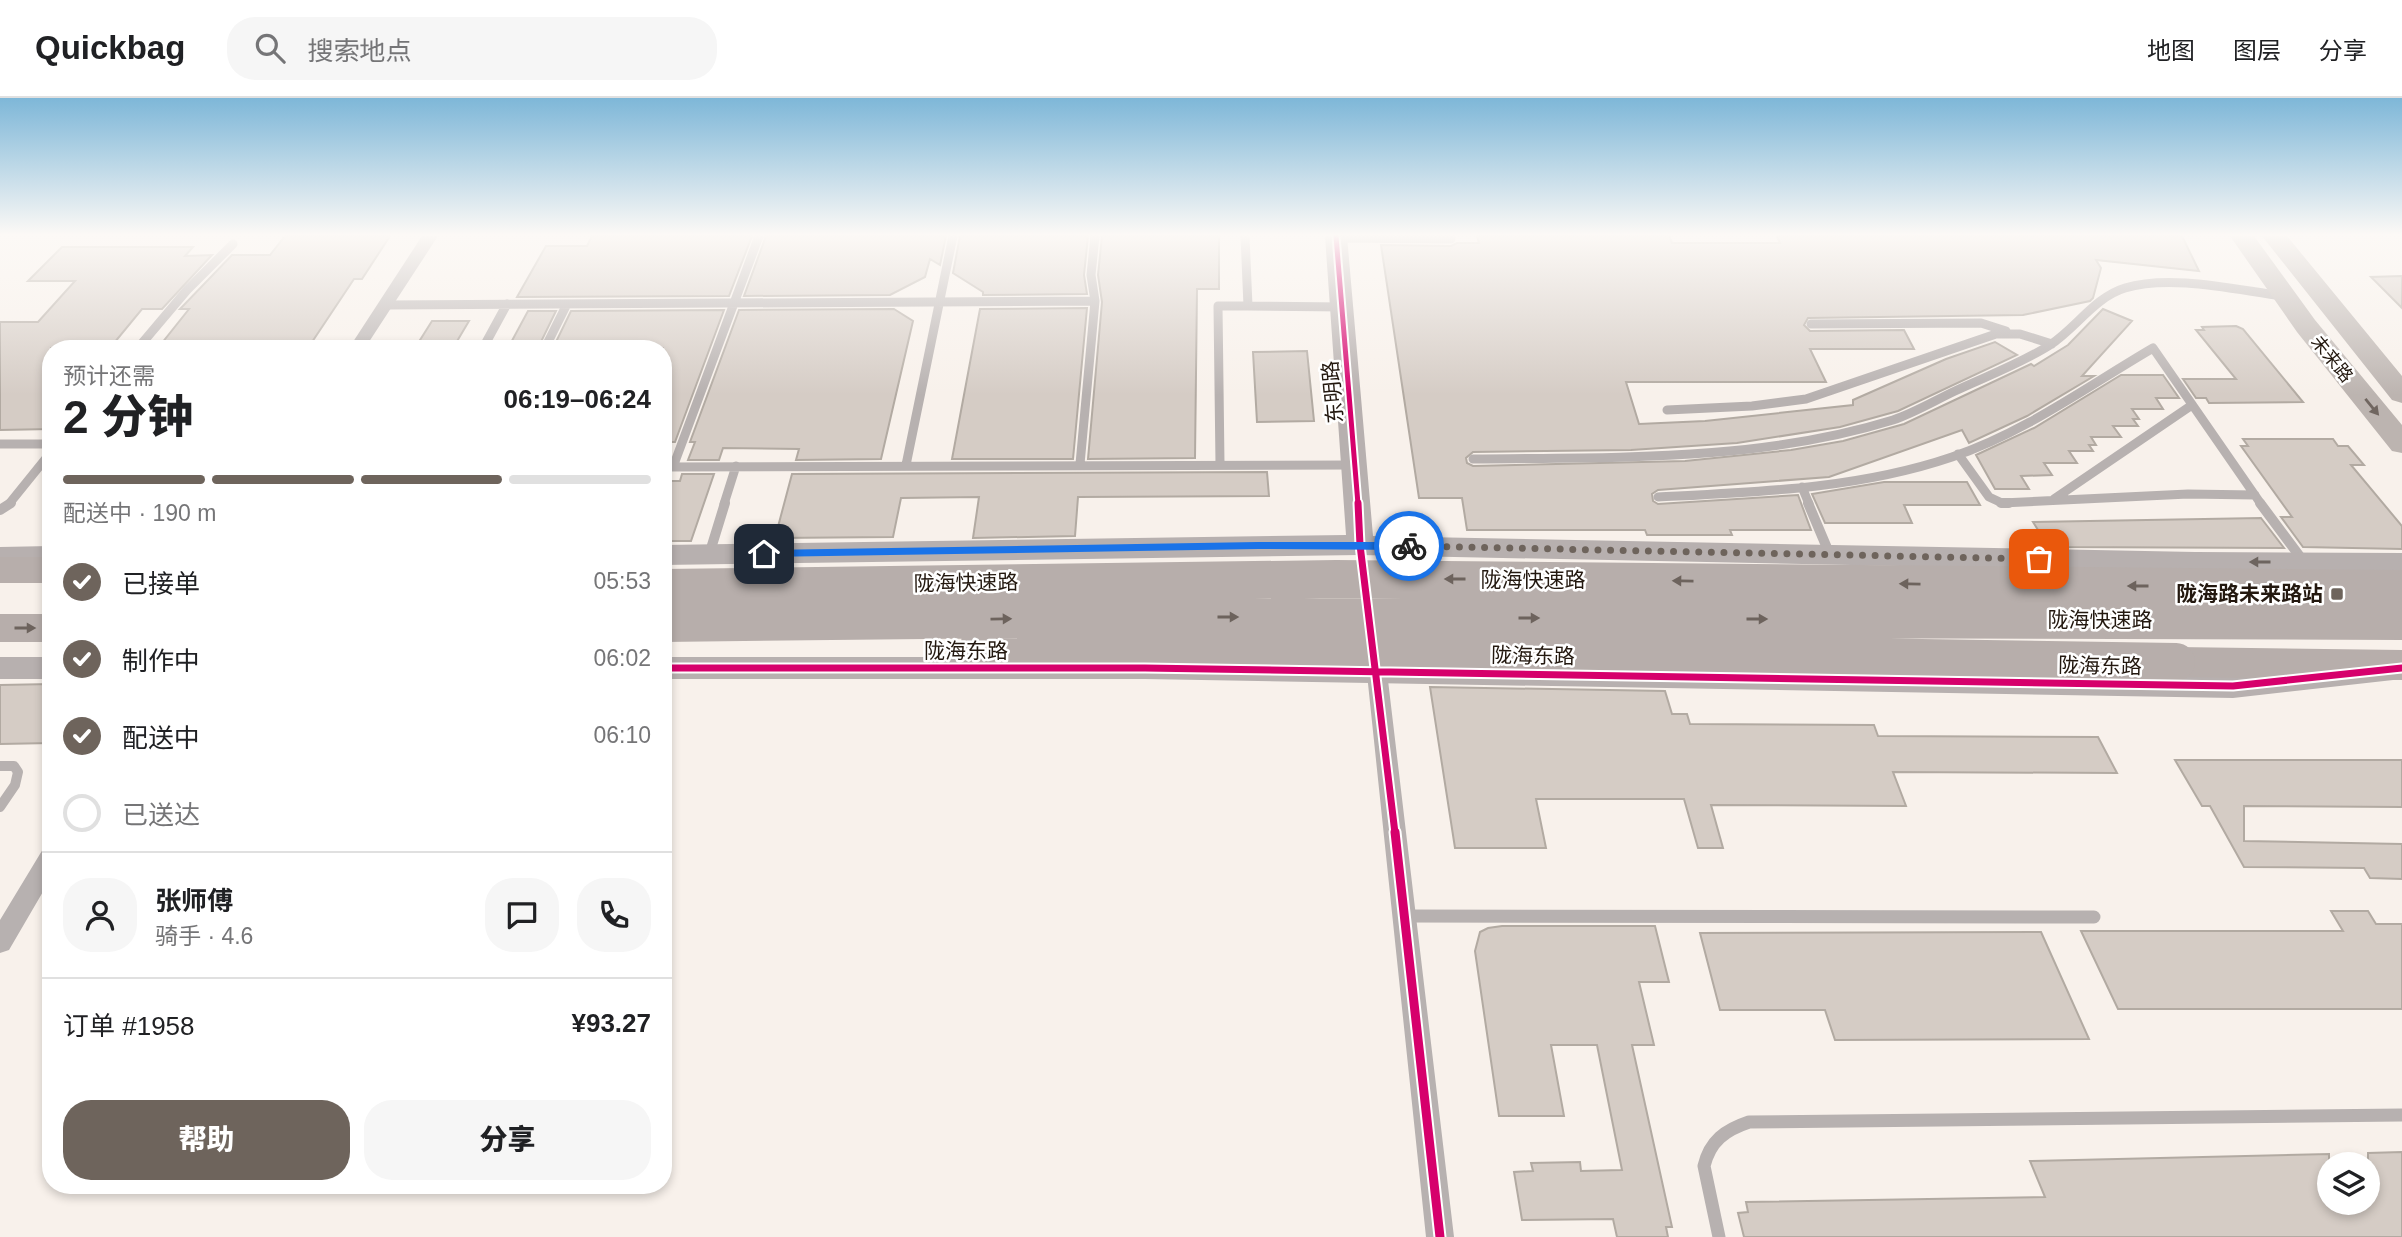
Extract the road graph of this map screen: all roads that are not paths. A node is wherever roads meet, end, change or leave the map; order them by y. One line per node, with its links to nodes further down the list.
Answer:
1 (188, 289): 23 (lane)
2 (396, 289): 18 (street)
3 (739, 289): 15 (lane)
4 (943, 289): 14 (lane)
5 (1094, 289): 13 (lane)
6 (1247, 289): 19 (lane)
7 (1342, 289): 20 (street, 东明路)
8 (2123, 289): 27 (lane)
9 (2215, 289): 12 (lane)
10 (2280, 289): 12 (main road, 未来路)
11 (2317, 289): 28 (main road, 未来路)
12 (2285, 296): 33 (main road, 未来路, one-way to 33)
13 (1096, 301): 14 (lane); 38 (lane)
14 (940, 302): 15 (lane); 40 (lane)
15 (734, 303): 17 (lane); 35 (lane)
16 (507, 304): 17 (lane); 18 (lane); 25 (lane)
17 (567, 304): 26 (lane)
18 (386, 305): 24 (street)
19 (1248, 306): 20 (lane); 39 (lane)
20 (1344, 307): 41 (street, 东明路)
21 (1811, 324): 22 (lane)
22 (2008, 331): 27 (lane); 30 (lane)
23 (145, 340)
24 (362, 340)
25 (487, 340)
26 (549, 340)
27 (2052, 344): 36 (lane)
28 (2402, 394)
29 (2192, 405): 34 (lane); 45 (lane); 47 (lane)
30 (1667, 410)
31 (0, 444): 32 (lane)
32 (42, 444)
33 (2402, 444)
34 (1958, 454): 44 (lane); 47 (lane)
35 (672, 457)
36 (1473, 458)
37 (42, 464): 48 (lane)
38 (1080, 464): 39 (lane); 40 (lane)
39 (1220, 464): 41 (lane)
40 (905, 465): 42 (lane)
41 (1356, 465): 49 (street, 东明路)
42 (736, 466): 43 (lane); 51 (lane)
43 (672, 467)
44 (1802, 487): 46 (lane); 52 (lane)
45 (2255, 495): 47 (lane); 55 (lane)
46 (1658, 497)
47 (2052, 500)
48 (0, 510)
49 (1360, 545): 51 (street); 52 (street); 72 (street)
50 (672, 555): 51 (street)
51 (709, 555)
52 (1830, 555): 55 (street, one-way to 52)
53 (42, 556): 54 (street)
54 (0, 557)
55 (2305, 563): 56 (street)
56 (2402, 563)
57 (0, 570): 58 (highway)
58 (42, 570)
59 (672, 588): 60 (highway, 陇海快速路, one-way to 59, bridge)
60 (2402, 589)
61 (42, 594): 62 (highway)
62 (0, 595)
63 (2402, 621): 65 (highway, 陇海快速路, one-way to 63, bridge)
64 (672, 623): 65 (highway, 陇海快速路, bridge)
65 (724, 623): 68 (highway, bridge)
66 (0, 628): 67 (highway, one-way to 67)
67 (42, 628)
68 (2402, 666): 72 (street, 陇海东路)
69 (0, 668): 70 (street)
70 (42, 668)
71 (672, 668): 72 (street, 陇海东路)
72 (1377, 673): 76 (street)
73 (0, 766): 74 (lane)
74 (0, 807)
75 (42, 871): 78 (street)
76 (1404, 916): 77 (lane); 80 (street)
77 (2094, 917)
78 (0, 943)
79 (2402, 1115): 81 (lane)
80 (1440, 1237)
81 (1719, 1237)

